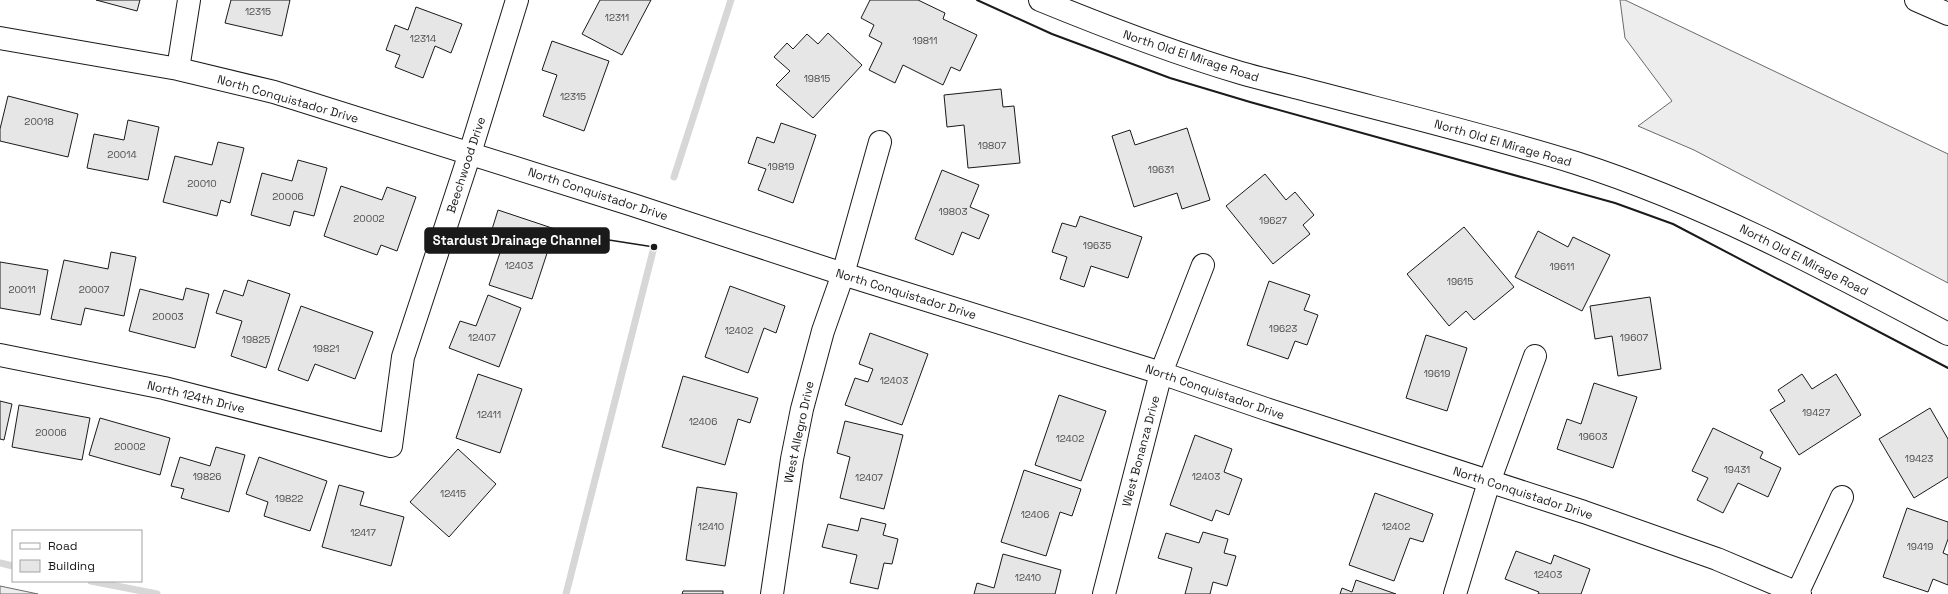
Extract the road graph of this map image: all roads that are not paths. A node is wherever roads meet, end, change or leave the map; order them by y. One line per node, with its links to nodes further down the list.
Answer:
1 (189, 0): 7 (street)
2 (517, 0): 9 (street, Beechwood Drive)
3 (1040, 0): 12 (street, North Old El Mirage Road)
4 (1916, 0): 5 (street)
5 (1948, 14)
6 (0, 38): 7 (street, North Conquistador Drive)
7 (178, 69): 9 (street, North Conquistador Drive)
8 (880, 142): 11 (street, West Allegro Drive)
9 (470, 153): 11 (street, North Conquistador Drive); 16 (street, Beechwood Drive)
10 (1203, 265): 15 (street, West Bonanza Drive)
11 (843, 274): 15 (street, North Conquistador Drive); 19 (street, West Allegro Drive)
12 (1948, 334)
13 (0, 355): 16 (street, North 124th Drive)
14 (1535, 356): 17 (street)
15 (1161, 373): 17 (street, North Conquistador Drive); 20 (street, West Bonanza Drive)
16 (391, 446)
17 (1489, 482): 21 (street); 22 (street, North Conquistador Drive)
18 (1842, 497): 22 (street)
19 (772, 594)
20 (1104, 594)
21 (1456, 594)
22 (1798, 594)

